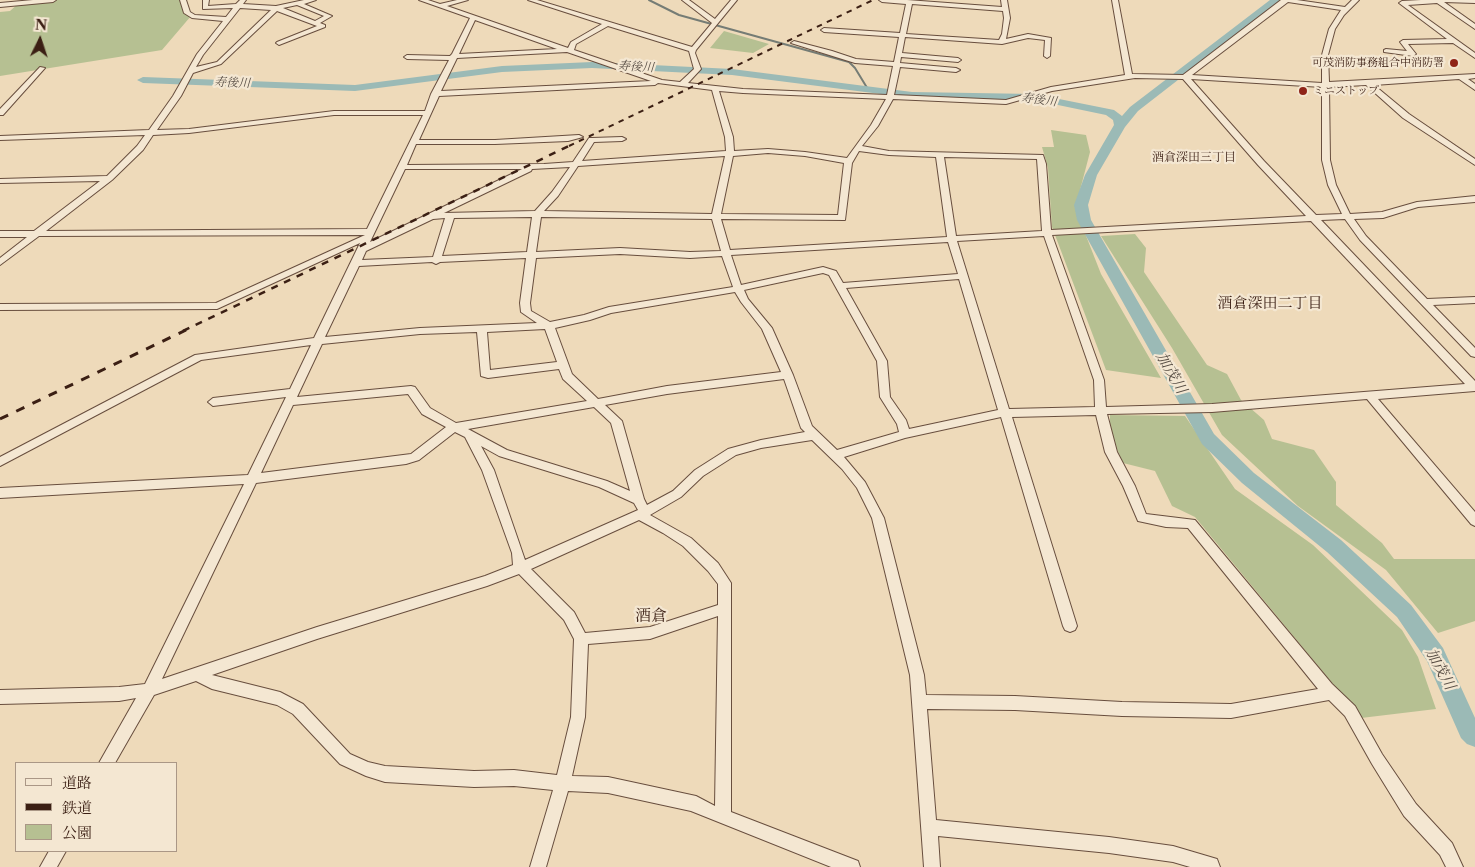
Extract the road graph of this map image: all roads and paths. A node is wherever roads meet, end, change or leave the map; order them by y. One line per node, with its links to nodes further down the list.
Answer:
1 (53, 0): 22 (street)
2 (183, 0): 35 (street)
3 (206, 0): 25 (street)
4 (243, 0): 25 (street)
5 (313, 0): 23 (street)
6 (422, 0): 26 (street)
7 (465, 0): 26 (street)
8 (531, 0): 38 (street)
9 (685, 0): 39 (street)
10 (734, 0): 39 (street)
11 (882, 0): 20 (street)
12 (1004, 0): 30 (street)
13 (1115, 0): 62 (street)
14 (1286, 0): 27 (street); 64 (street)
15 (1329, 0): 27 (street)
16 (1356, 0): 29 (street)
17 (1454, 0): 18 (street); 21 (street)
18 (1459, 0): 19 (street); 31 (street)
19 (1475, 1)
20 (908, 2): 30 (street); 42 (street)
21 (1440, 2): 36 (street); 43 (street)
22 (19, 3): 24 (street); 32 (street)
23 (297, 3): 28 (street); 37 (street)
24 (0, 5)
25 (238, 6): 28 (street); 35 (street)
26 (440, 6): 33 (street)
27 (1321, 6): 29 (street)
28 (276, 8): 37 (street); 61 (street)
29 (1346, 9): 68 (street)
30 (1005, 10): 44 (street)
31 (1475, 11)
32 (0, 12)
33 (473, 18): 49 (street); 56 (street)
34 (1475, 18): 36 (street)
35 (227, 19): 61 (street)
36 (1463, 19): 40 (street)
37 (315, 23): 45 (street)
38 (607, 24): 49 (street); 50 (street)
39 (713, 24): 50 (street)
40 (1475, 27)
41 (824, 30): 42 (street)
42 (902, 35): 44 (street); 52 (street)
43 (1454, 40): 47 (street); 51 (street)
44 (1002, 42): 53 (street)
45 (279, 43)
46 (794, 43): 58 (street)
47 (1461, 46): 48 (street); 54 (street)
48 (1475, 46)
49 (568, 50): 56 (street); 66 (street)
50 (692, 50): 69 (street)
51 (1386, 52)
52 (898, 55): 57 (street); 58 (street)
53 (1047, 56)
54 (1475, 56)
55 (407, 57): 56 (street)
56 (453, 57): 72 (street)
57 (958, 60)
58 (896, 65): 60 (street); 73 (street)
59 (42, 68): 74 (street)
60 (956, 70)
61 (191, 71): 76 (street)
62 (1129, 76): 64 (street); 73 (street)
63 (1475, 76): 65 (street)
64 (1182, 77): 68 (street); 99 (street)
65 (1461, 77): 67 (street); 70 (street)
66 (661, 82): 69 (street); 72 (street)
67 (1368, 83): 68 (street); 85 (street)
68 (1326, 84): 98 (street)
69 (681, 85): 71 (street)
70 (1475, 88)
71 (714, 89): 73 (street); 83 (street)
72 (435, 94): 75 (street)
73 (891, 95): 81 (street)
74 (0, 113)
75 (426, 113): 76 (street); 80 (street)
76 (153, 132): 78 (street); 91 (street)
77 (579, 137): 80 (street)
78 (0, 138)
79 (622, 139): 88 (street)
80 (412, 142): 89 (street)
81 (857, 148): 84 (street); 86 (street)
82 (1475, 153): 85 (street)
83 (730, 154): 86 (street); 88 (street); 97 (street)
84 (940, 155): 101 (street); 104 (street)
85 (1464, 155): 87 (street)
86 (849, 161): 97 (street)
87 (1475, 163)
88 (576, 164): 90 (street); 94 (street)
89 (401, 167): 90 (street); 103 (street)
90 (532, 167): 95 (street)
91 (109, 178): 92 (street); 100 (street)
92 (0, 181)
93 (1475, 198): 98 (street)
94 (537, 214): 96 (street); 97 (street); 107 (street)
95 (433, 216): 96 (street); 105 (street)
96 (450, 216): 108 (street)
97 (716, 216): 106 (street)
98 (1348, 216): 99 (street); 115 (street)
99 (1314, 218): 101 (street); 123 (street)
100 (38, 233): 102 (street); 103 (street); 109 (street)
101 (1047, 233): 104 (street); 128 (street)
102 (0, 234)
103 (368, 235): 105 (street); 116 (street)
104 (952, 240): 106 (street); 111 (street)
105 (361, 250): 110 (street)
106 (727, 254): 107 (street); 113 (street)
107 (532, 256): 108 (street); 117 (street)
108 (436, 260): 110 (street)
109 (0, 262)
110 (355, 263): 119 (street)
111 (963, 276): 112 (street); 129 (street)
112 (840, 286): 113 (street); 131 (street)
113 (738, 289): 117 (street); 122 (street)
114 (1475, 300): 115 (street)
115 (1424, 302): 120 (street)
116 (0, 307)
117 (549, 326): 118 (street); 121 (street)
118 (482, 329): 119 (street); 121 (street)
119 (319, 341): 124 (street); 135 (street)
120 (1475, 354)
121 (563, 365): 127 (street)
122 (788, 375): 127 (street); 132 (street)
123 (1475, 387): 125 (street)
124 (292, 396): 126 (street); 130 (street); 136 (street)
125 (1370, 396): 128 (street); 140 (street)
126 (213, 402)
127 (598, 403): 130 (street); 138 (street)
128 (1101, 411): 129 (street); 147 (street)
129 (1004, 413): 131 (street); 143 (street)
130 (454, 427): 133 (street); 136 (street)
131 (905, 434): 134 (street)
132 (814, 435): 134 (street); 139 (street)
133 (470, 436): 138 (street); 141 (street)
134 (835, 455): 149 (street)
135 (0, 462)
136 (252, 479): 137 (street); 146 (street)
137 (0, 493)
138 (638, 500): 139 (street)
139 (642, 512): 141 (street); 142 (street)
140 (1475, 521)
141 (520, 567): 144 (street); 145 (street)
142 (725, 608): 144 (street); 152 (street)
143 (1070, 626)
144 (581, 639): 151 (street)
145 (198, 674): 146 (street); 151 (street)
146 (149, 690): 148 (street); 150 (street)
147 (1331, 693): 149 (street); 161 (street)
148 (0, 697)
149 (920, 702): 153 (street)
150 (109, 762)
151 (564, 784): 152 (street); 157 (street)
152 (723, 816): 155 (street)
153 (929, 827): 159 (street); 160 (street)
154 (57, 852): 156 (street)
155 (824, 862): 158 (street)
156 (48, 867)
157 (538, 867)
158 (852, 867)
159 (932, 867)
160 (1212, 867)
161 (1455, 867)

